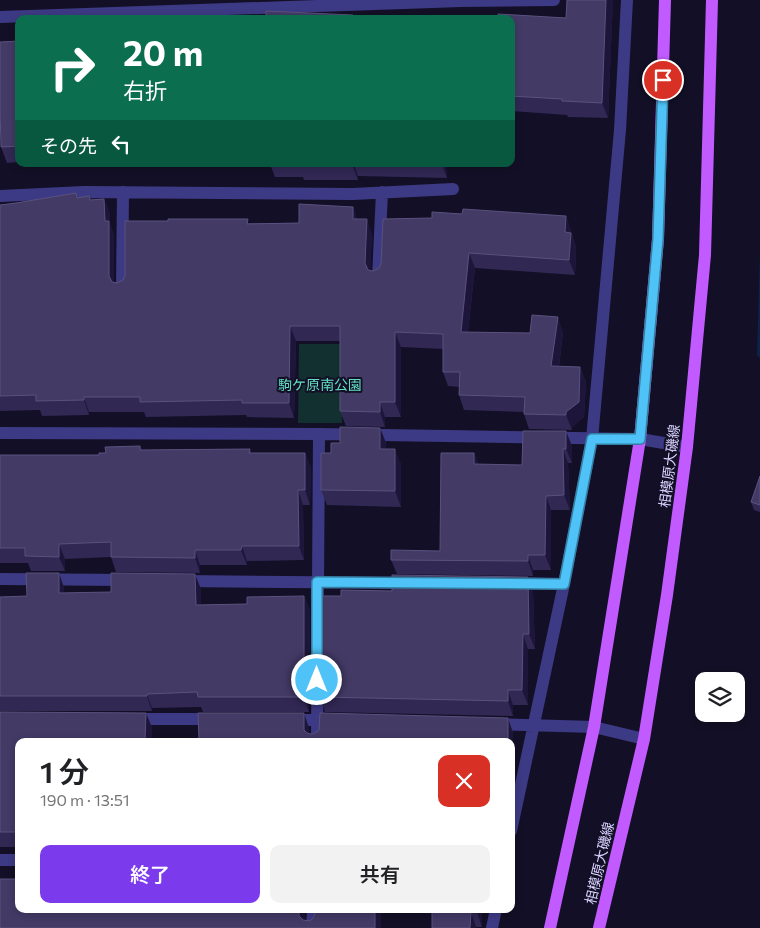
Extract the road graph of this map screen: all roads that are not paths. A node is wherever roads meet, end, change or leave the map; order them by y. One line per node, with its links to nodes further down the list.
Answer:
1 (554, 0): 5 (street)
2 (627, 0): 16 (street)
3 (665, 0): 17 (main road)
4 (712, 0): 18 (main road, 相模原大磯線)
5 (80, 15)
6 (15, 17): 7 (street)
7 (0, 18)
8 (453, 189): 10 (street)
9 (123, 192): 10 (street); 11 (street); 13 (street)
10 (382, 192): 12 (street)
11 (0, 196)
12 (378, 278)
13 (122, 290)
14 (0, 433): 15 (street)
15 (319, 434): 16 (street); 22 (street)
16 (592, 439): 17 (street); 25 (street)
17 (640, 439): 18 (street); 33 (main road)
18 (687, 448): 35 (main road, 相模原大磯線)
19 (0, 579): 20 (street)
20 (139, 581)
21 (168, 581): 22 (street)
22 (317, 582): 23 (street); 29 (street)
23 (426, 583)
24 (504, 583): 25 (street)
25 (564, 584): 32 (street)
26 (119, 719): 27 (street)
27 (228, 719)
28 (278, 720): 29 (street)
29 (317, 720): 30 (street); 34 (street)
30 (347, 720)
31 (484, 724): 32 (street)
32 (533, 725): 33 (street); 36 (street)
33 (594, 728): 35 (street); 43 (main road)
34 (317, 738)
35 (644, 740): 44 (main road, 相模原大磯線)
36 (515, 812)
37 (0, 860): 38 (street)
38 (15, 860)
39 (312, 913): 41 (street)
40 (495, 913): 42 (street)
41 (312, 928)
42 (492, 928)
43 (550, 928)
44 (599, 928)

